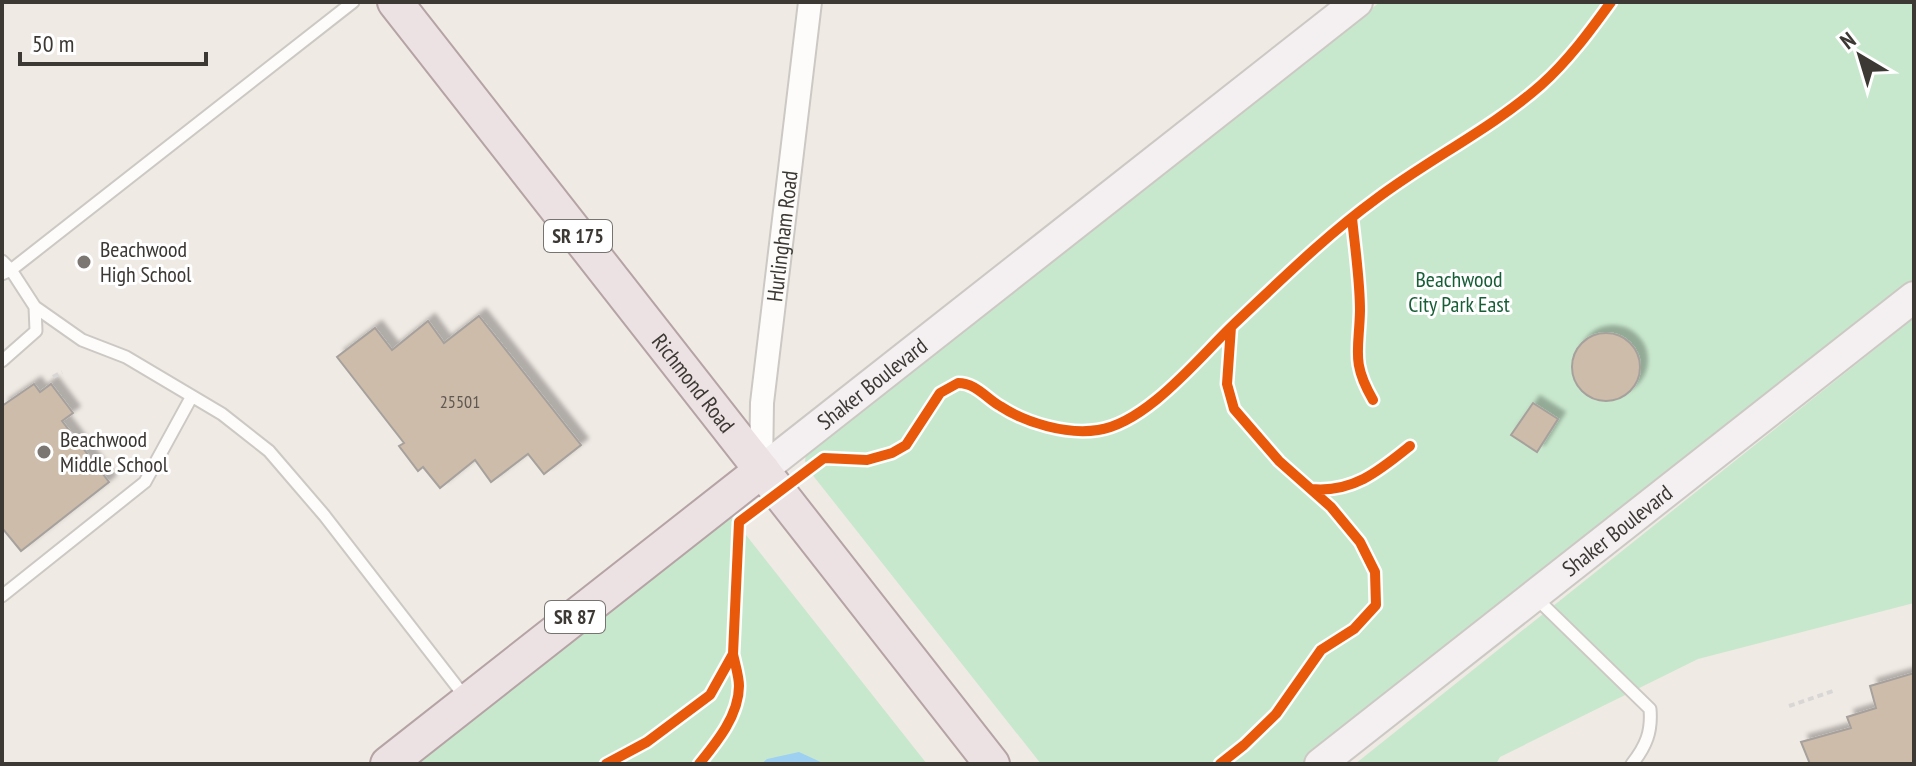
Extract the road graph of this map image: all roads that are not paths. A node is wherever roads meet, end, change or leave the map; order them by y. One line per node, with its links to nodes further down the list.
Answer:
1 (353, 2): 5 (lane)
2 (395, 2): 10 (main road, Richmond Road / SR 175)
3 (810, 2): 10 (street, Hurlingham Road)
4 (1357, 2): 10 (main road, Shaker Boulevard)
5 (5, 268): 7 (lane)
6 (1914, 297): 12 (main road, Shaker Boulevard)
7 (35, 307): 8 (lane); 9 (lane)
8 (2, 361)
9 (192, 396): 11 (lane); 13 (lane)
10 (762, 470): 13 (main road, Shaker Boulevard / SR 87); 15 (main road, Richmond Road)
11 (2, 596)
12 (1533, 596): 16 (main road, Shaker Boulevard); 17 (lane)
13 (469, 701): 14 (main road, Shaker Boulevard / SR 87)
14 (388, 764)
15 (992, 764)
16 (1320, 764)
17 (1632, 764)

